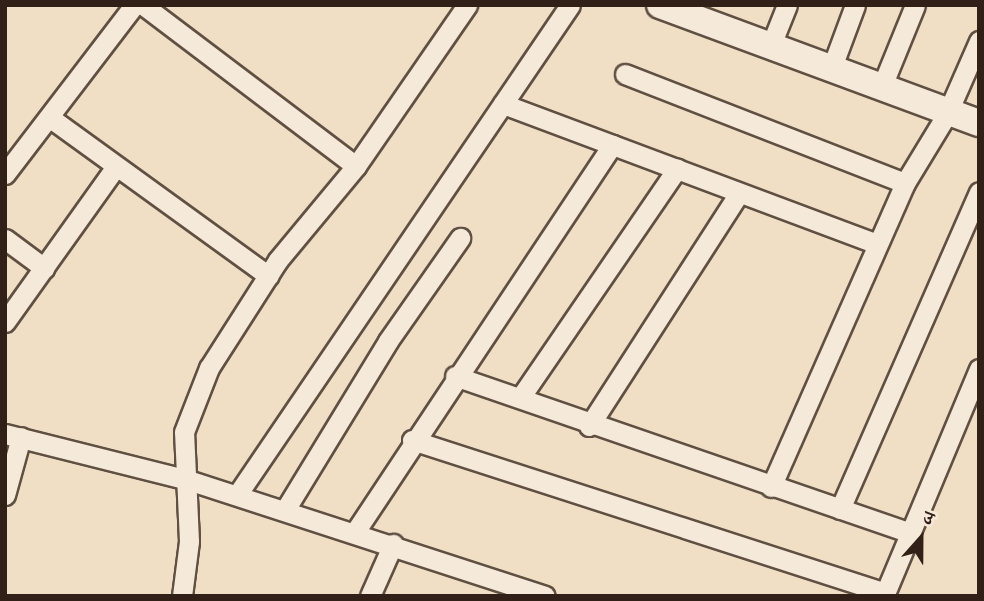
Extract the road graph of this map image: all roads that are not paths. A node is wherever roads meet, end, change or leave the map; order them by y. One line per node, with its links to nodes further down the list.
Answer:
1 (134, 5): 16 (street)
2 (143, 5): 19 (street)
3 (467, 5): 19 (street)
4 (570, 5): 14 (street)
5 (787, 5): 9 (street)
6 (855, 5): 11 (street)
7 (915, 5): 13 (street)
8 (672, 7): 9 (street)
9 (771, 45): 11 (street)
10 (976, 53): 15 (street)
11 (832, 68): 13 (street)
12 (625, 74): 23 (street)
13 (882, 86): 15 (street)
14 (503, 104): 18 (street); 42 (street)
15 (947, 114): 17 (street); 23 (street)
16 (49, 117): 20 (street); 22 (street)
17 (979, 123)
18 (612, 145): 21 (street); 33 (street)
19 (356, 166): 30 (street)
20 (114, 169): 29 (street); 30 (street)
21 (677, 169): 25 (street); 34 (street)
22 (5, 174)
23 (905, 183): 28 (street)
24 (979, 192): 43 (street)
25 (739, 193): 28 (street); 36 (street)
26 (460, 238): 44 (street)
27 (5, 239): 29 (street)
28 (877, 244): 40 (street)
29 (44, 268): 31 (street)
30 (269, 276): 39 (street)
31 (5, 322)
32 (979, 369): 35 (street)
33 (455, 376): 34 (street); 38 (street)
34 (520, 398): 36 (street)
35 (971, 411): 46 (street)
36 (589, 426): 40 (street)
37 (13, 435): 39 (street); 41 (street)
38 (412, 440): 45 (street); 48 (street)
39 (188, 480): 42 (street); 49 (street)
40 (771, 487): 43 (street)
41 (5, 495)
42 (237, 495): 44 (street)
43 (840, 509): 46 (street)
44 (285, 510): 45 (street)
45 (355, 532): 47 (street)
46 (910, 533): 48 (street)
47 (393, 544): 50 (street); 51 (street)
48 (884, 594)
49 (182, 596)
50 (370, 596)
51 (545, 596)

